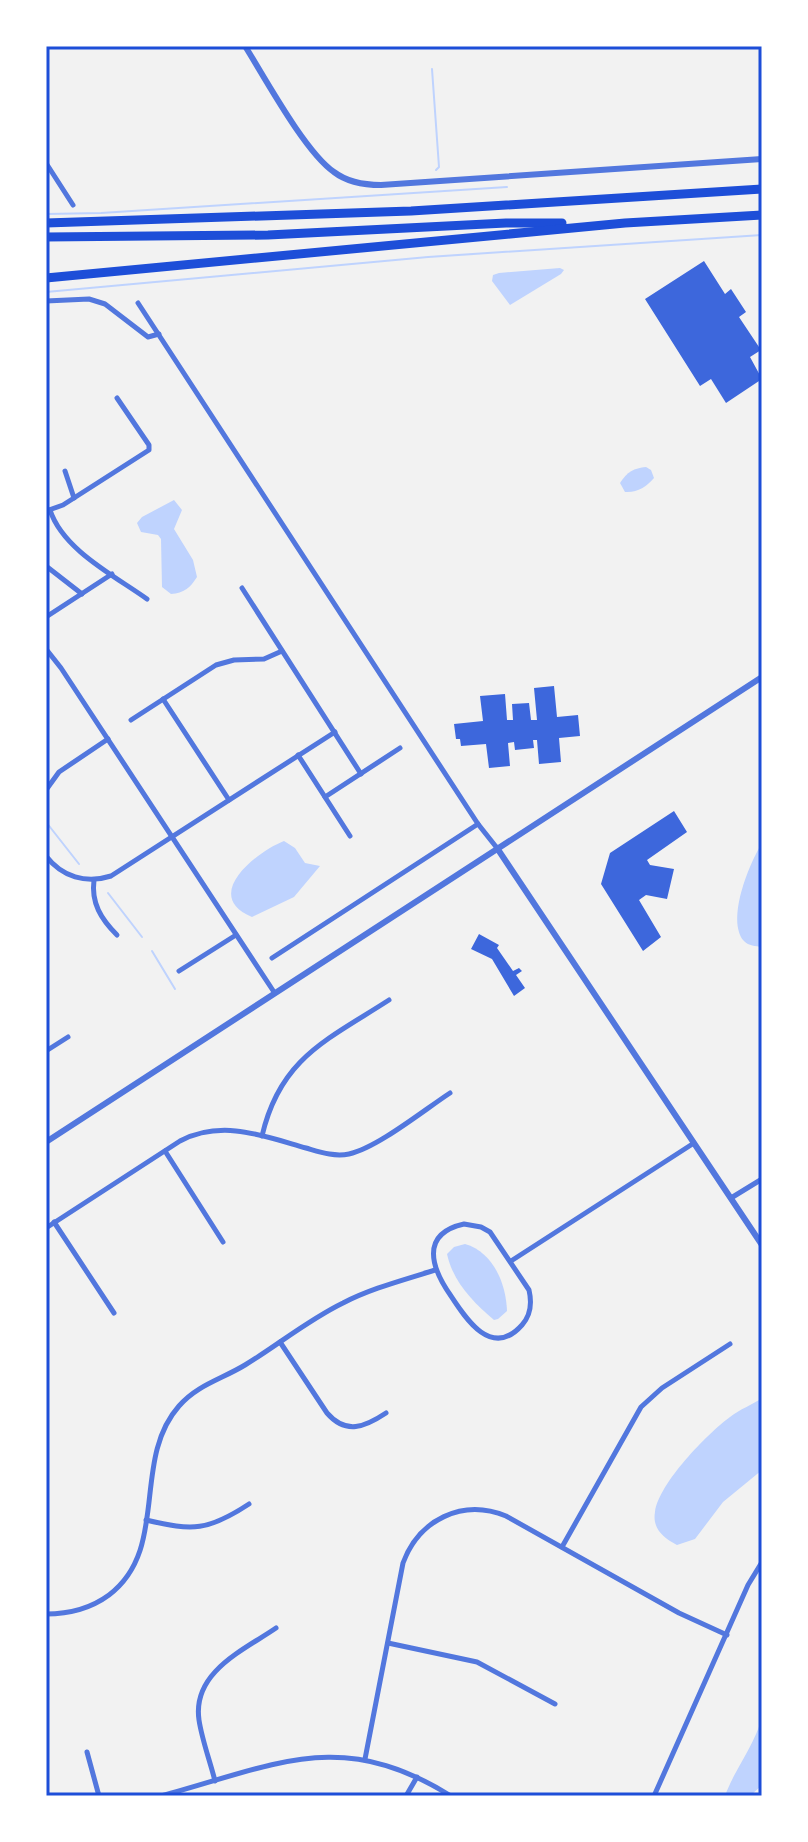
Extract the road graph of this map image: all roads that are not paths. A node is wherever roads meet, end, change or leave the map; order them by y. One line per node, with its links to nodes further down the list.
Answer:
1 (245, 46): 2 (street)
2 (762, 159)
3 (46, 163): 5 (street)
4 (762, 189): 7 (highway)
5 (73, 205)
6 (762, 215): 8 (highway)
7 (46, 223)
8 (625, 223): 9 (highway); 10 (highway)
9 (46, 237)
10 (46, 278)
11 (46, 301): 13 (street)
12 (138, 303): 13 (street)
13 (159, 334): 37 (street)
14 (117, 398): 16 (street)
15 (65, 471): 16 (street)
16 (74, 498): 17 (street)
17 (48, 511): 19 (street)
18 (46, 566): 21 (street)
19 (112, 574): 21 (street); 22 (street)
20 (242, 588): 25 (street)
21 (82, 594): 23 (street)
22 (147, 599)
23 (46, 617)
24 (46, 649): 30 (street)
25 (282, 651): 27 (street); 29 (street)
26 (762, 677): 40 (street)
27 (163, 699): 28 (street); 36 (street)
28 (131, 720)
29 (335, 732): 32 (street); 33 (street)
30 (108, 739): 34 (street); 38 (street)
31 (400, 748): 33 (street)
32 (298, 755): 35 (street); 36 (street)
33 (361, 774): 35 (street)
34 (46, 790)
35 (325, 797): 39 (street)
36 (229, 800): 38 (street)
37 (478, 824): 40 (street); 45 (street)
38 (171, 836): 42 (street); 44 (street)
39 (350, 836)
40 (497, 848): 47 (street); 54 (street)
41 (46, 856): 42 (street)
42 (94, 880): 43 (street)
43 (117, 935)
44 (236, 935): 46 (street); 47 (street)
45 (272, 958)
46 (179, 971)
47 (274, 992): 53 (street)
48 (389, 1000): 52 (street)
49 (68, 1037): 50 (street)
50 (46, 1051)
51 (450, 1093): 52 (street)
52 (262, 1136): 55 (street)
53 (46, 1142)
54 (694, 1143): 57 (street); 62 (street)
55 (165, 1151): 58 (street); 60 (street)
56 (762, 1179): 57 (street)
57 (731, 1198): 61 (street)
58 (54, 1222): 59 (street); 64 (street)
59 (46, 1228)
60 (223, 1242)
61 (762, 1245)
62 (511, 1261): 63 (street); 63 (street)
63 (435, 1270): 65 (street)
64 (114, 1313)
65 (280, 1342): 67 (street); 69 (street)
66 (730, 1344): 70 (street)
67 (386, 1413)
68 (249, 1504): 69 (street)
69 (146, 1520): 72 (street)
70 (562, 1547): 74 (street); 75 (street)
71 (762, 1562): 74 (street)
72 (46, 1614)
73 (276, 1628): 80 (street)
74 (727, 1635): 85 (street)
75 (388, 1643): 76 (street); 78 (street)
76 (555, 1704)
77 (87, 1752): 81 (street)
78 (365, 1759): 79 (street); 80 (street)
79 (417, 1777): 83 (street); 84 (street)
80 (215, 1781): 82 (street)
81 (99, 1796)
82 (161, 1796)
83 (406, 1796)
84 (451, 1796)
85 (654, 1796)

